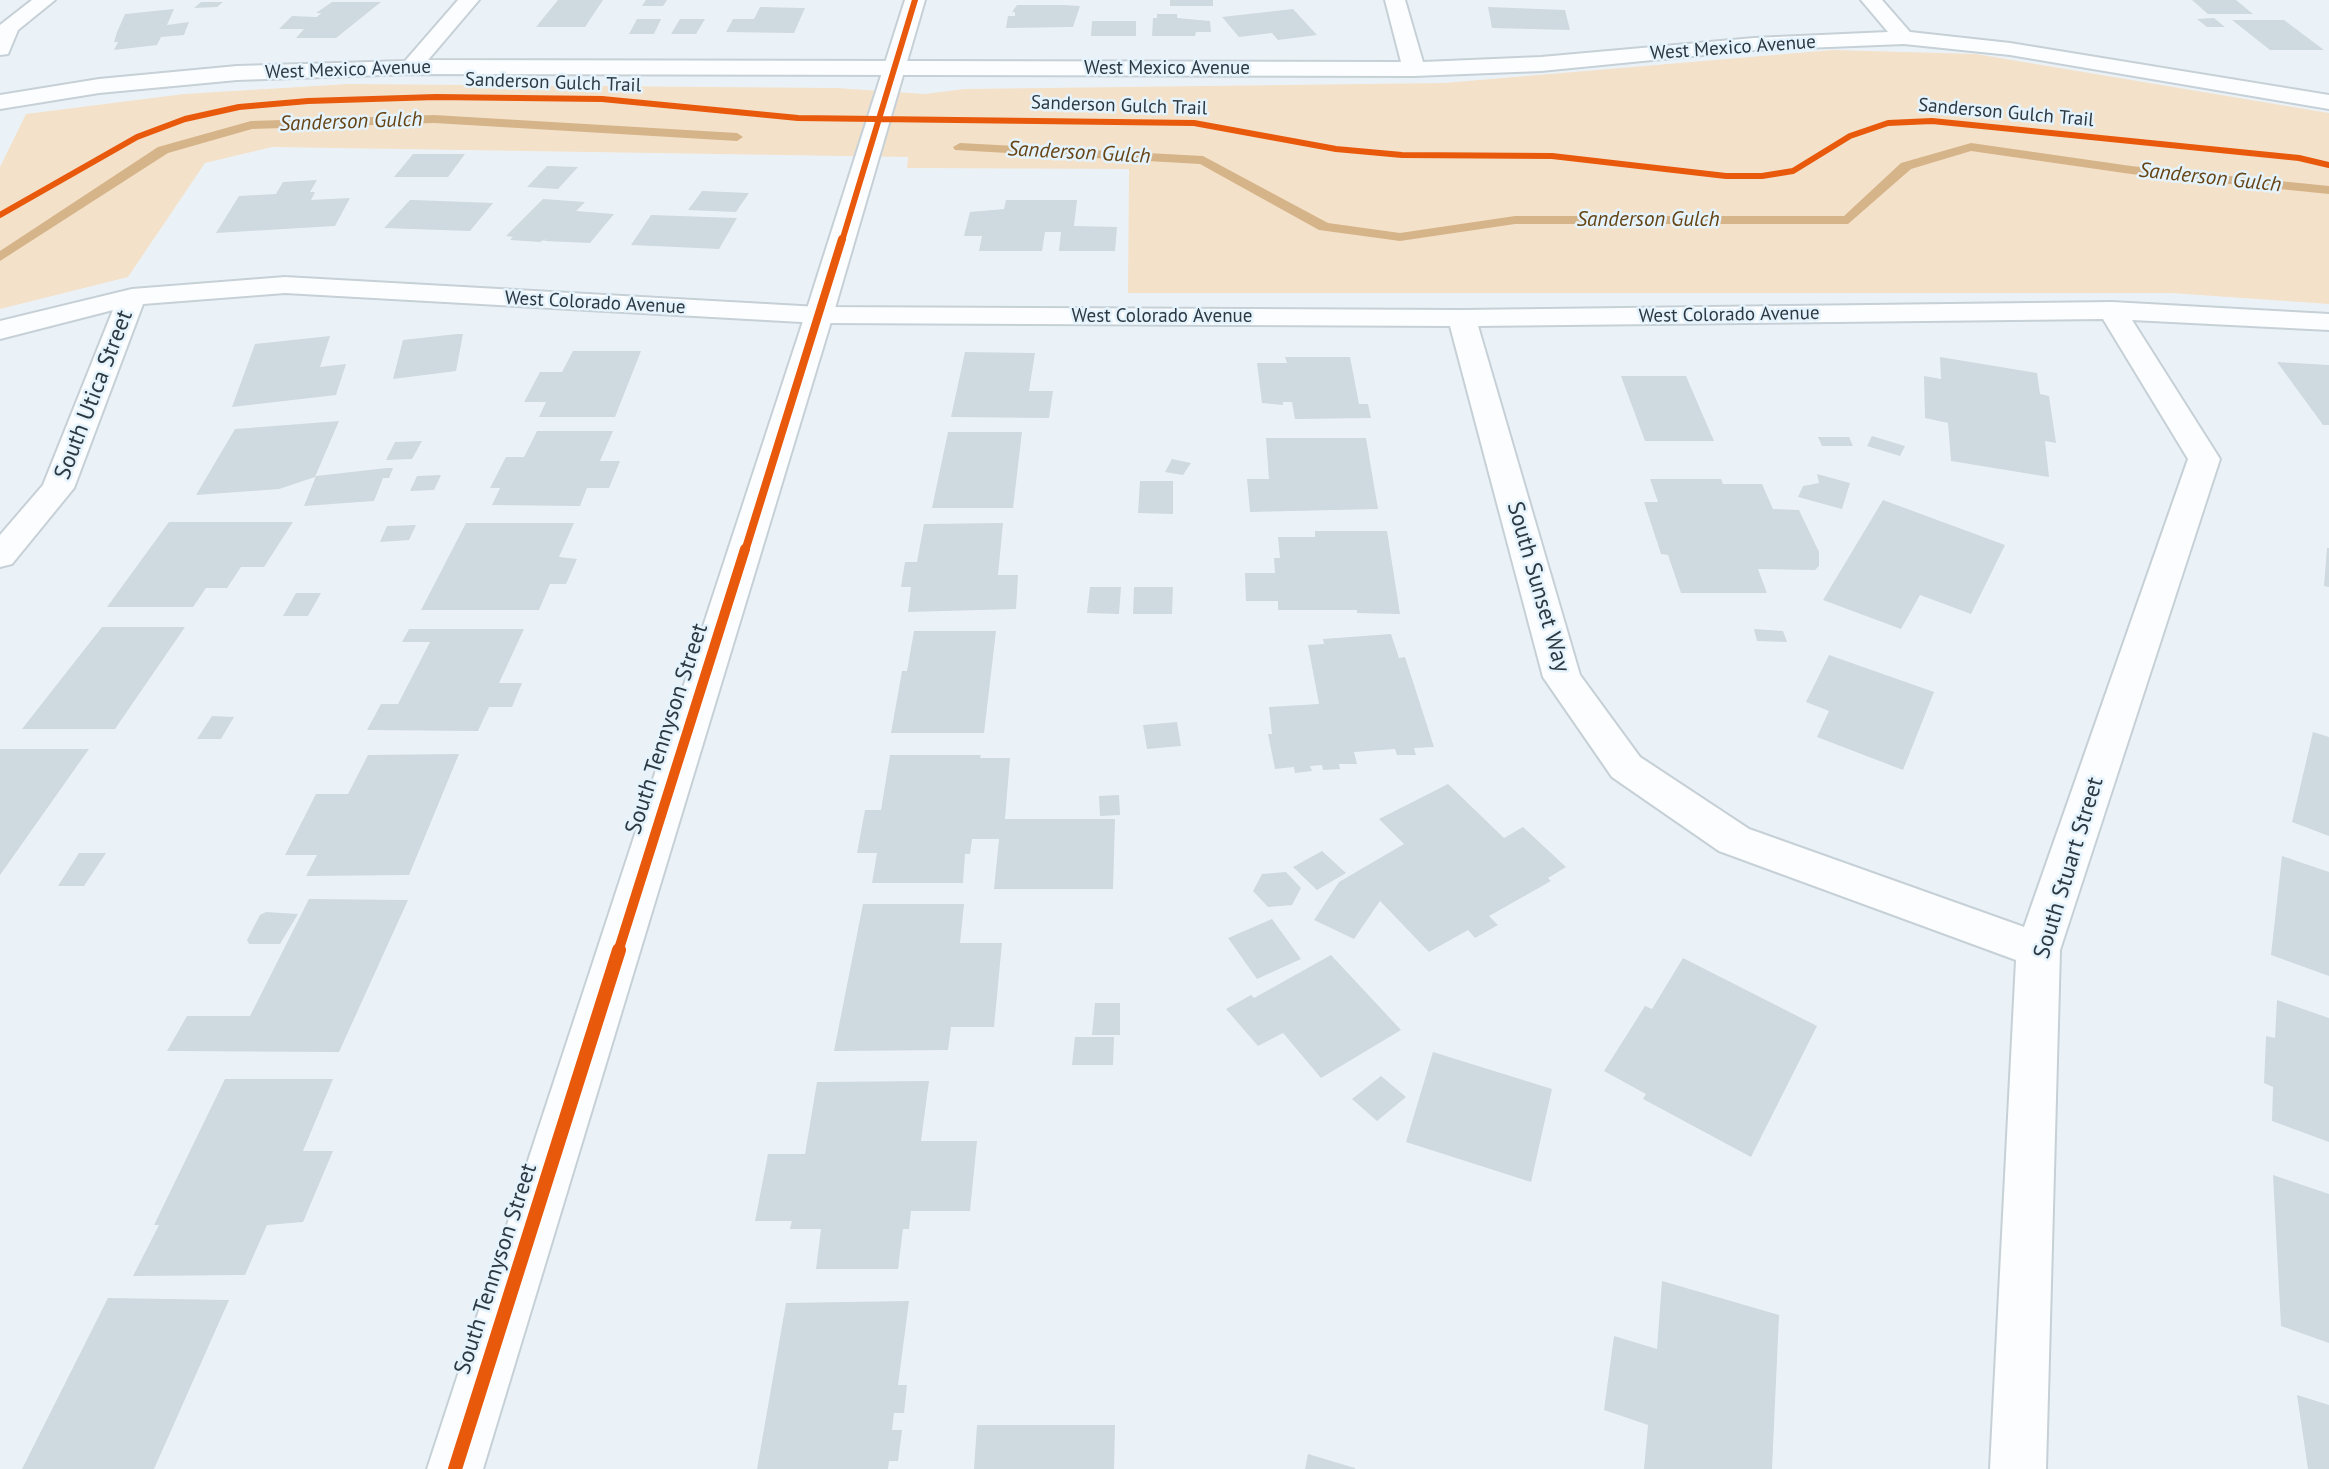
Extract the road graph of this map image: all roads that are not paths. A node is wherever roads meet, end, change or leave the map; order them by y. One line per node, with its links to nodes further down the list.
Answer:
1 (45, 0): 7 (street)
2 (468, 0): 8 (street)
3 (915, 0): 9 (street, South Tennyson Street)
4 (1395, 0): 10 (street)
5 (1871, 0): 6 (street)
6 (1904, 38): 10 (street, West Mexico Avenue); 12 (street, West Mexico Avenue)
7 (0, 49)
8 (411, 67): 9 (street, West Mexico Avenue); 11 (street, West Mexico Avenue)
9 (895, 69): 10 (street, West Mexico Avenue); 15 (street, South Tennyson Street)
10 (1414, 69)
11 (0, 102)
12 (2329, 102)
13 (132, 297): 15 (street, West Colorado Avenue); 18 (street, West Colorado Avenue); 19 (street, South Utica Street)
14 (2112, 310): 16 (street, West Colorado Avenue); 17 (street, West Colorado Avenue); 20 (street, South Stuart Street)
15 (820, 315): 16 (street, West Colorado Avenue); 21 (street, South Tennyson Street)
16 (1462, 318): 20 (street, South Sunset Way)
17 (2329, 322)
18 (0, 330)
19 (0, 556)
20 (2038, 950): 22 (street, South Stuart Street)
21 (455, 1469)
22 (2018, 1469)

